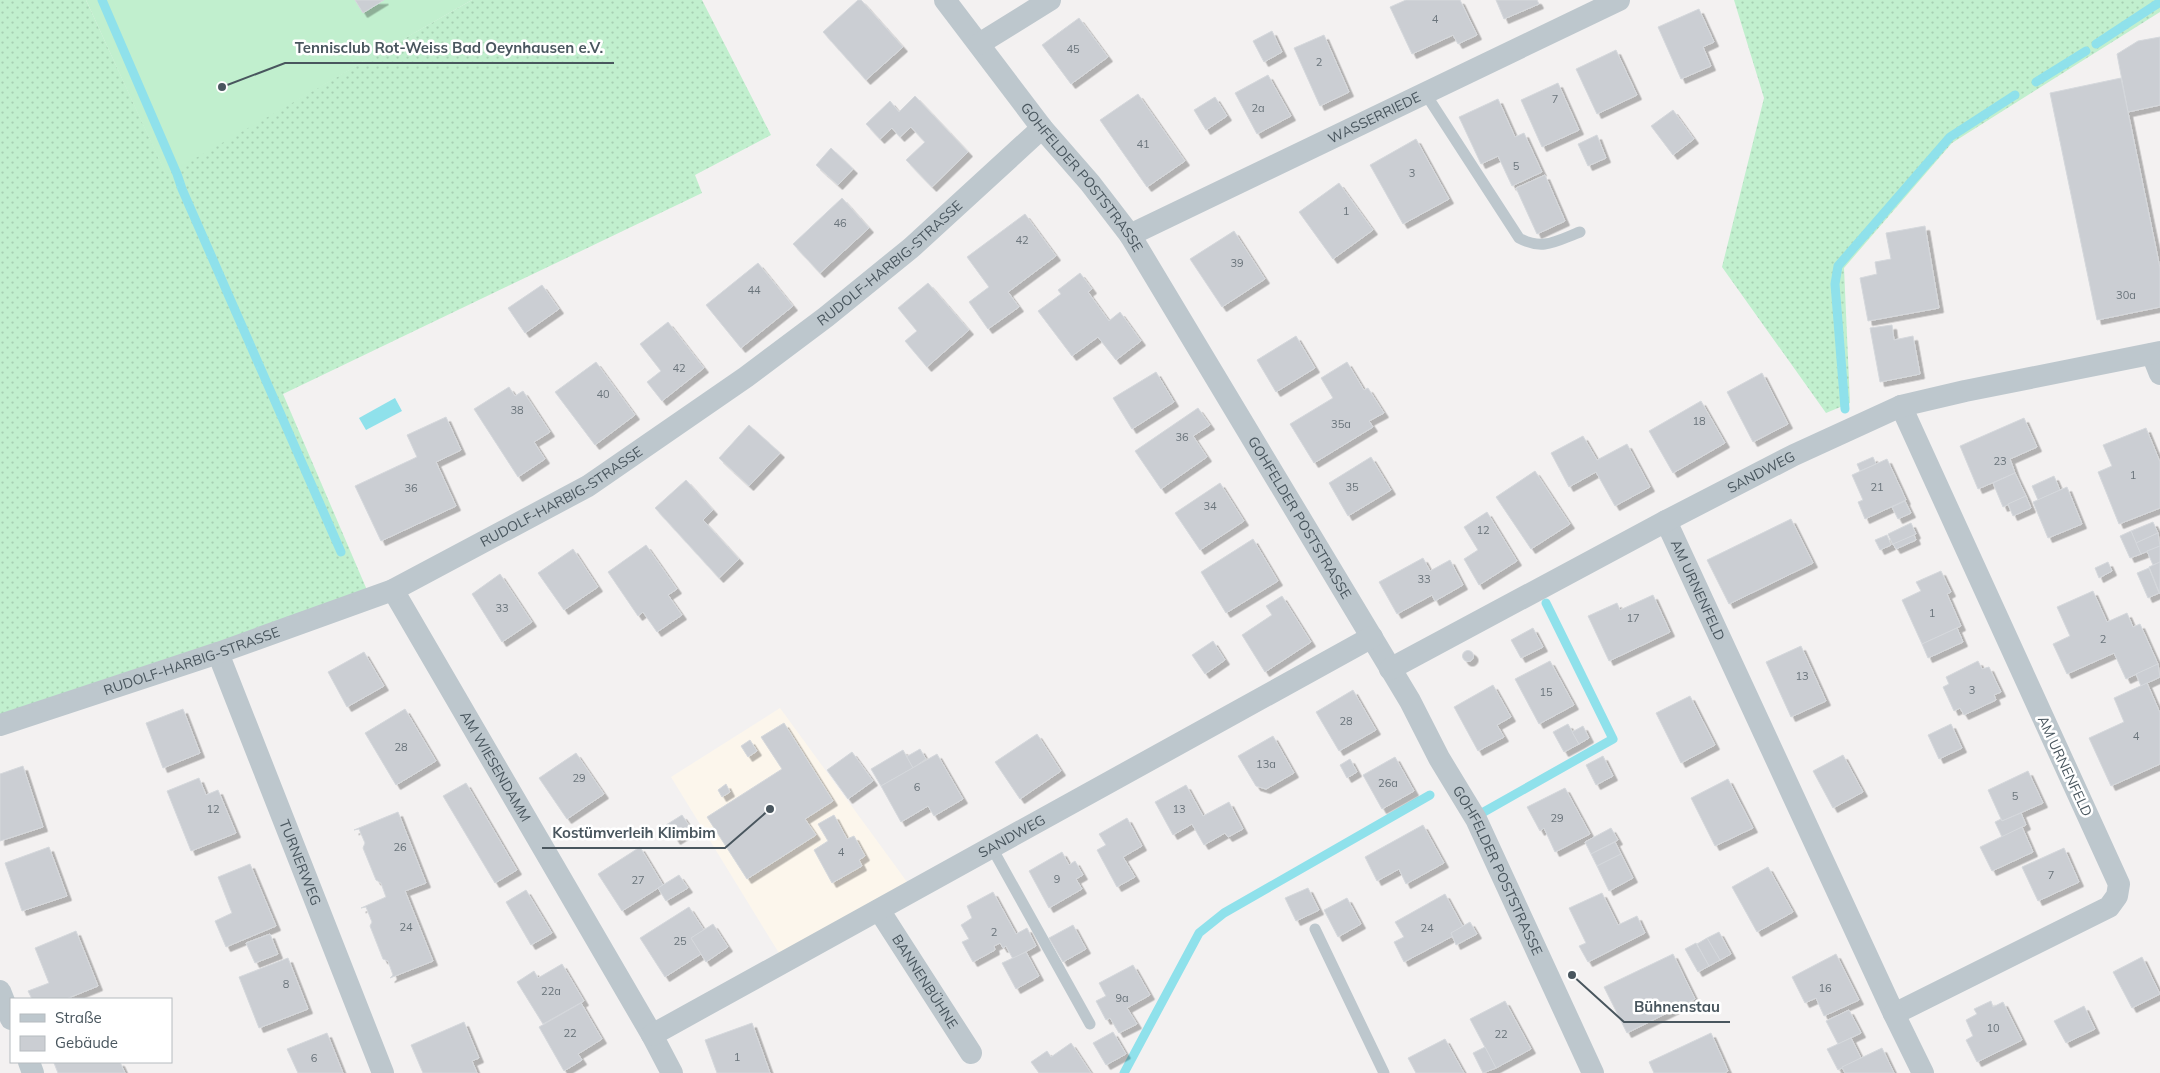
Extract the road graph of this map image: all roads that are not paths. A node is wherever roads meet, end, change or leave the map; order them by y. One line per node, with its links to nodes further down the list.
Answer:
1 (945, 0): 4 (street, GOHFELDER POSTSTRASSE)
2 (1050, 0): 4 (street)
3 (1619, 0): 5 (street, WASSERRIEDE)
4 (979, 44): 6 (street, GOHFELDER POSTSTRASSE)
5 (1425, 93): 7 (lane); 8 (street, WASSERRIEDE)
6 (1042, 128): 8 (street, GOHFELDER POSTSTRASSE); 12 (street, RUDOLF-HARBIG-STRASSE)
7 (1580, 232)
8 (1130, 235): 13 (street, GOHFELDER POSTSTRASSE)
9 (2157, 360): 10 (street, SANDWEG)
10 (1901, 406): 11 (street, SANDWEG); 21 (street, AM URNENFELD)
11 (1666, 521): 15 (street, SANDWEG); 21 (street, AM URNENFELD)
12 (393, 590): 14 (street, RUDOLF-HARBIG-STRASSE); 24 (street, AM WIESENDAMM)
13 (1372, 637): 15 (street, GOHFELDER POSTSTRASSE); 17 (street, SANDWEG)
14 (218, 653): 16 (street, RUDOLF-HARBIG-STRASSE); 27 (street, TURNERWEG)
15 (1390, 669): 26 (street, GOHFELDER POSTSTRASSE)
16 (0, 725)
17 (992, 848): 18 (street, SANDWEG); 23 (lane)
18 (880, 910): 24 (street, SANDWEG); 25 (street, BANNENBÜHNE)
19 (1314, 929): 29 (lane)
20 (0, 991): 22 (street)
21 (1894, 1014): 30 (street, AM URNENFELD)
22 (10, 1016)
23 (1090, 1024)
24 (652, 1035): 28 (street, AM WIESENDAMM)
25 (971, 1053)
26 (1586, 1071)
27 (383, 1073)
28 (672, 1073)
29 (1384, 1073)
30 (1923, 1073)

